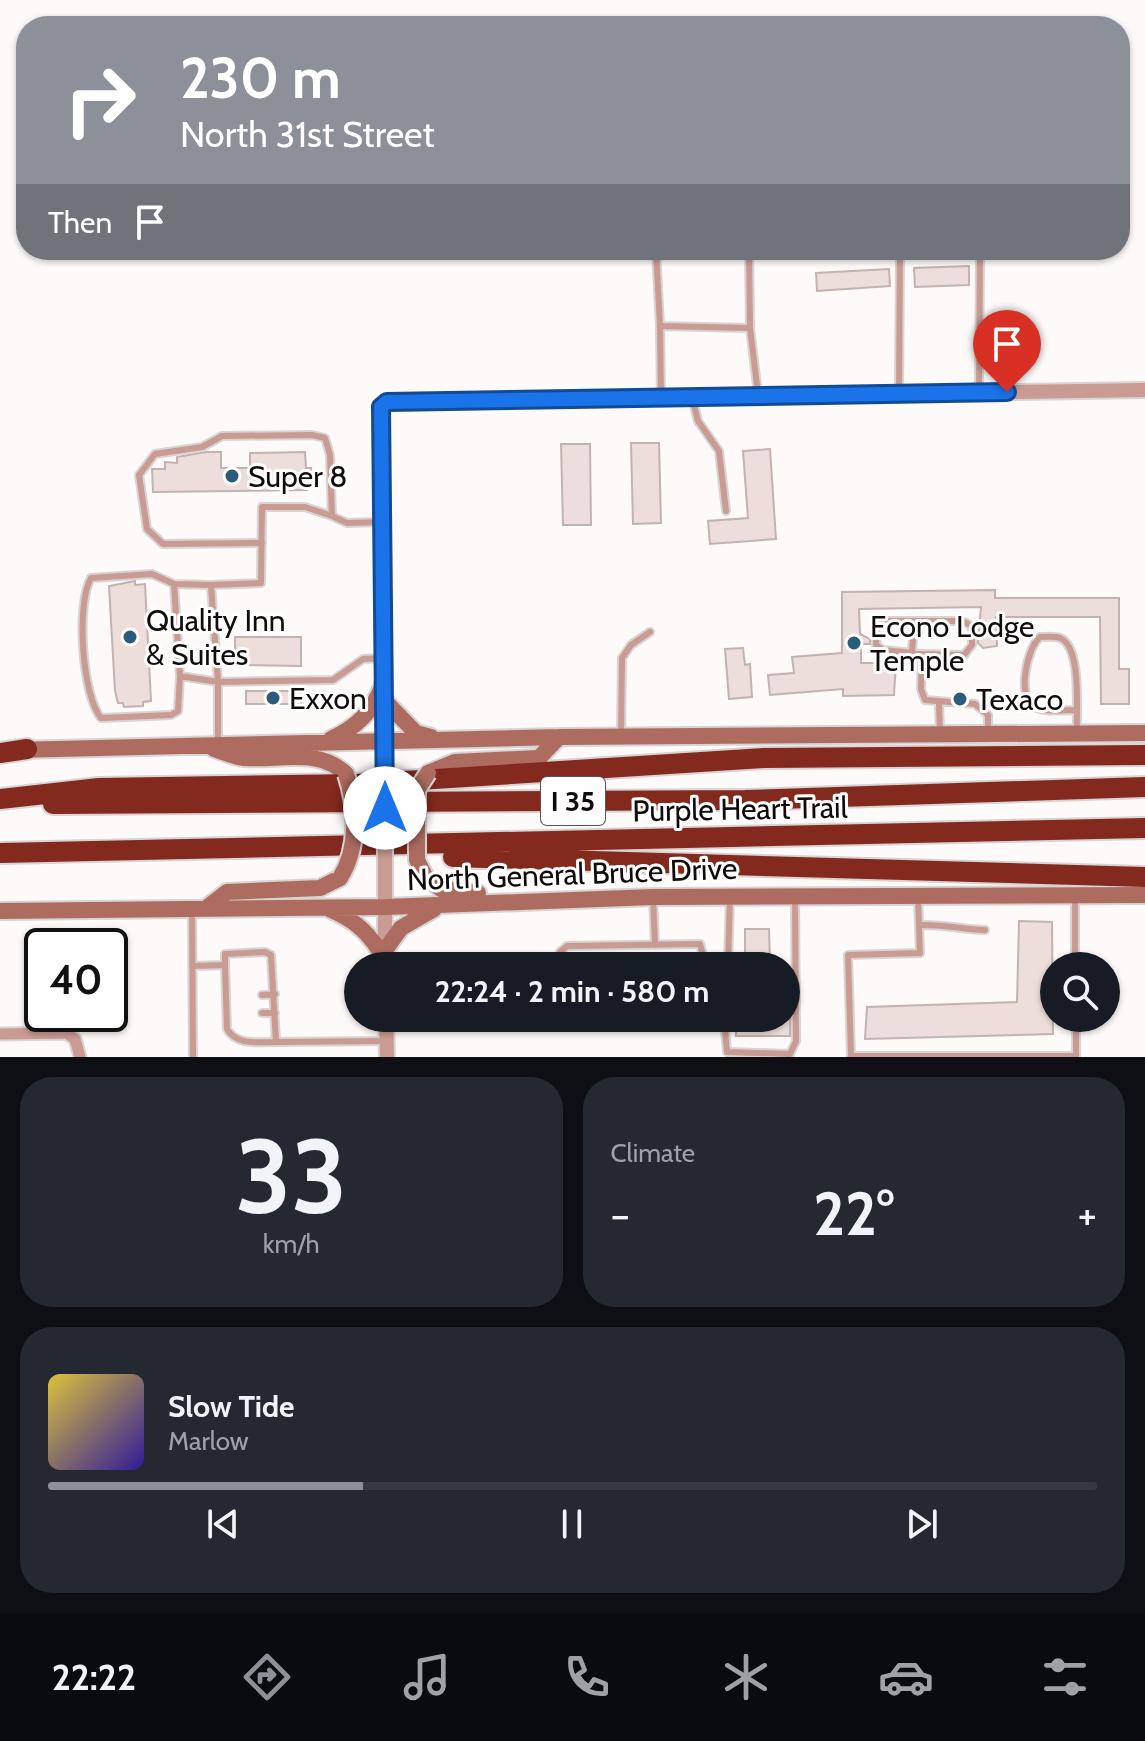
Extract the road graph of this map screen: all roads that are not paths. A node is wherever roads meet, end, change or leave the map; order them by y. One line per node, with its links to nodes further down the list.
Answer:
1 (657, 260): 5 (lane)
2 (749, 260): 6 (lane)
3 (900, 260): 9 (lane)
4 (980, 260): 8 (lane)
5 (660, 326): 6 (lane); 11 (lane)
6 (750, 328): 10 (lane)
7 (1145, 390): 8 (street)
8 (979, 392): 9 (street)
9 (899, 393): 10 (street)
10 (759, 396): 12 (street)
11 (661, 397): 12 (street); 15 (street)
12 (692, 397): 13 (lane)
13 (726, 511)
14 (332, 516): 15 (lane); 16 (lane); 16 (lane)
15 (381, 522): 23 (street)
16 (262, 543): 18 (lane)
17 (174, 584): 18 (lane); 24 (lane); 24 (lane)
18 (211, 585): 25 (lane)
19 (914, 621): 21 (lane); 21 (lane); 22 (lane)
20 (650, 632): 34 (lane)
21 (912, 653): 22 (lane)
22 (922, 654): 27 (lane)
23 (382, 658): 25 (lane); 26 (street)
24 (180, 676): 25 (lane)
25 (218, 682): 38 (lane)
26 (383, 692): 35 (main road); 36 (street); 37 (main road)
27 (939, 704): 31 (lane); 32 (lane)
28 (1076, 710): 28 (lane); 30 (lane)
29 (1145, 733): 30 (main road)
30 (1077, 734): 31 (main road)
31 (988, 735): 32 (main road)
32 (940, 736): 34 (main road)
33 (559, 737): 34 (main road); 35 (main road); 55 (main road, bridge)
34 (621, 737)
35 (440, 740): 36 (main road)
36 (384, 741): 37 (main road); 58 (street, bridge)
37 (324, 742): 38 (main road)
38 (218, 744): 39 (main road)
39 (199, 745): 40 (main road); 59 (main road, bridge)
40 (27, 749): 41 (highway)
41 (0, 752)
42 (1145, 755): 44 (highway)
43 (1145, 787): 44 (highway, Purple Heart Trail / I 35)
44 (0, 802)
45 (1145, 828): 46 (highway, Purple Heart Trail / I 35)
46 (230, 849): 47 (highway, Purple Heart Trail / I 35); 48 (highway)
47 (0, 853)
48 (1145, 877)
49 (1075, 895): 50 (main road, North General Bruce Drive); 52 (main road, North General Bruce Drive); 71 (lane)
50 (1145, 895)
51 (795, 896): 52 (main road, North General Bruce Drive); 54 (main road, North General Bruce Drive); 70 (lane)
52 (918, 896): 61 (lane)
53 (653, 897): 54 (main road, North General Bruce Drive); 55 (main road, North General Bruce Drive); 63 (lane)
54 (730, 897): 69 (lane)
55 (529, 902): 56 (main road, North General Bruce Drive)
56 (450, 904): 58 (main road, North General Bruce Drive); 66 (main road)
57 (326, 907): 58 (main road, North General Bruce Drive); 59 (main road, North General Bruce Drive); 64 (main road)
58 (385, 907): 65 (street)
59 (199, 909): 60 (main road, North General Bruce Drive); 73 (lane)
60 (0, 911)
61 (919, 925): 62 (lane); 89 (lane)
62 (985, 930)
63 (655, 945): 67 (lane); 68 (lane)
64 (380, 952)
65 (385, 952)
66 (389, 952)
67 (560, 952)
68 (704, 952)
69 (728, 952)
70 (795, 952)
71 (1075, 952)
72 (225, 965): 73 (lane); 75 (lane); 77 (lane)
73 (193, 966): 94 (lane)
74 (262, 976): 75 (lane)
75 (274, 976): 78 (lane)
76 (235, 977): 77 (lane)
77 (225, 978): 81 (lane)
78 (275, 994): 80 (lane); 83 (lane)
79 (235, 995): 81 (lane)
80 (262, 995)
81 (226, 996): 84 (lane)
82 (262, 1013): 83 (lane)
83 (275, 1013): 92 (lane)
84 (226, 1014): 85 (lane); 92 (lane)
85 (235, 1014)
86 (386, 1032): 91 (street)
87 (725, 1032): 88 (lane)
88 (796, 1032)
89 (1076, 1032)
90 (0, 1034): 93 (street)
91 (386, 1041): 92 (lane); 95 (street)
92 (276, 1042)
93 (80, 1057)
94 (193, 1057)
95 (387, 1057)

